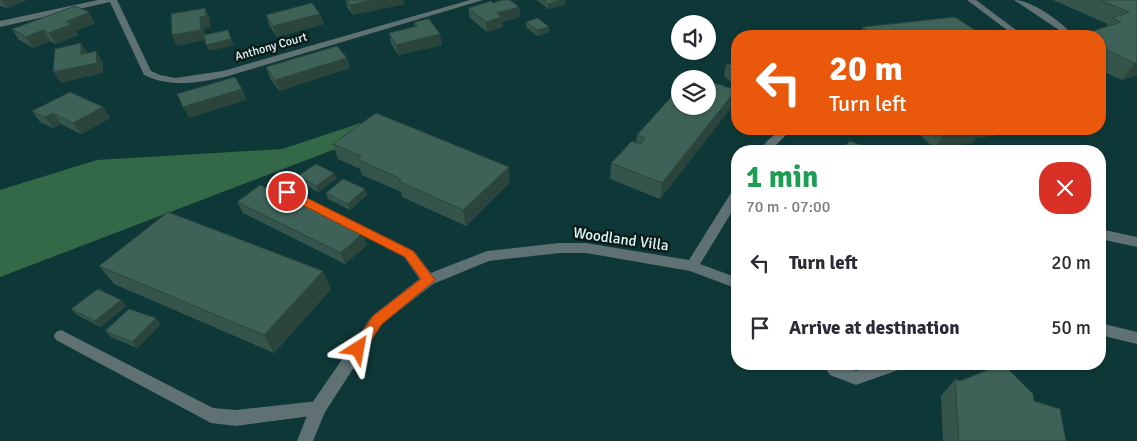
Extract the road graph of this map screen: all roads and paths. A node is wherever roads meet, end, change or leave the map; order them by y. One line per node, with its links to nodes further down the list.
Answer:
1 (109, 0): 6 (street)
2 (113, 0): 3 (street, Anthony Court)
3 (479, 0)
4 (971, 0): 7 (street)
5 (1018, 0): 8 (street)
6 (0, 24)
7 (1012, 30)
8 (1064, 30)
9 (781, 135): 10 (street)
10 (769, 145)
11 (287, 192): 16 (street)
12 (731, 202): 15 (street)
13 (1106, 235): 14 (street)
14 (1137, 242)
15 (692, 266): 16 (street, Woodland Villa); 17 (street, Woodland Villa)
16 (428, 280): 23 (street, Woodland Villa)
17 (731, 281)
18 (1106, 330): 20 (street)
19 (61, 336): 23 (street)
20 (1137, 338)
21 (834, 370): 22 (street)
22 (879, 370)
23 (318, 408): 24 (street, Woodland Villa)
24 (305, 441)

